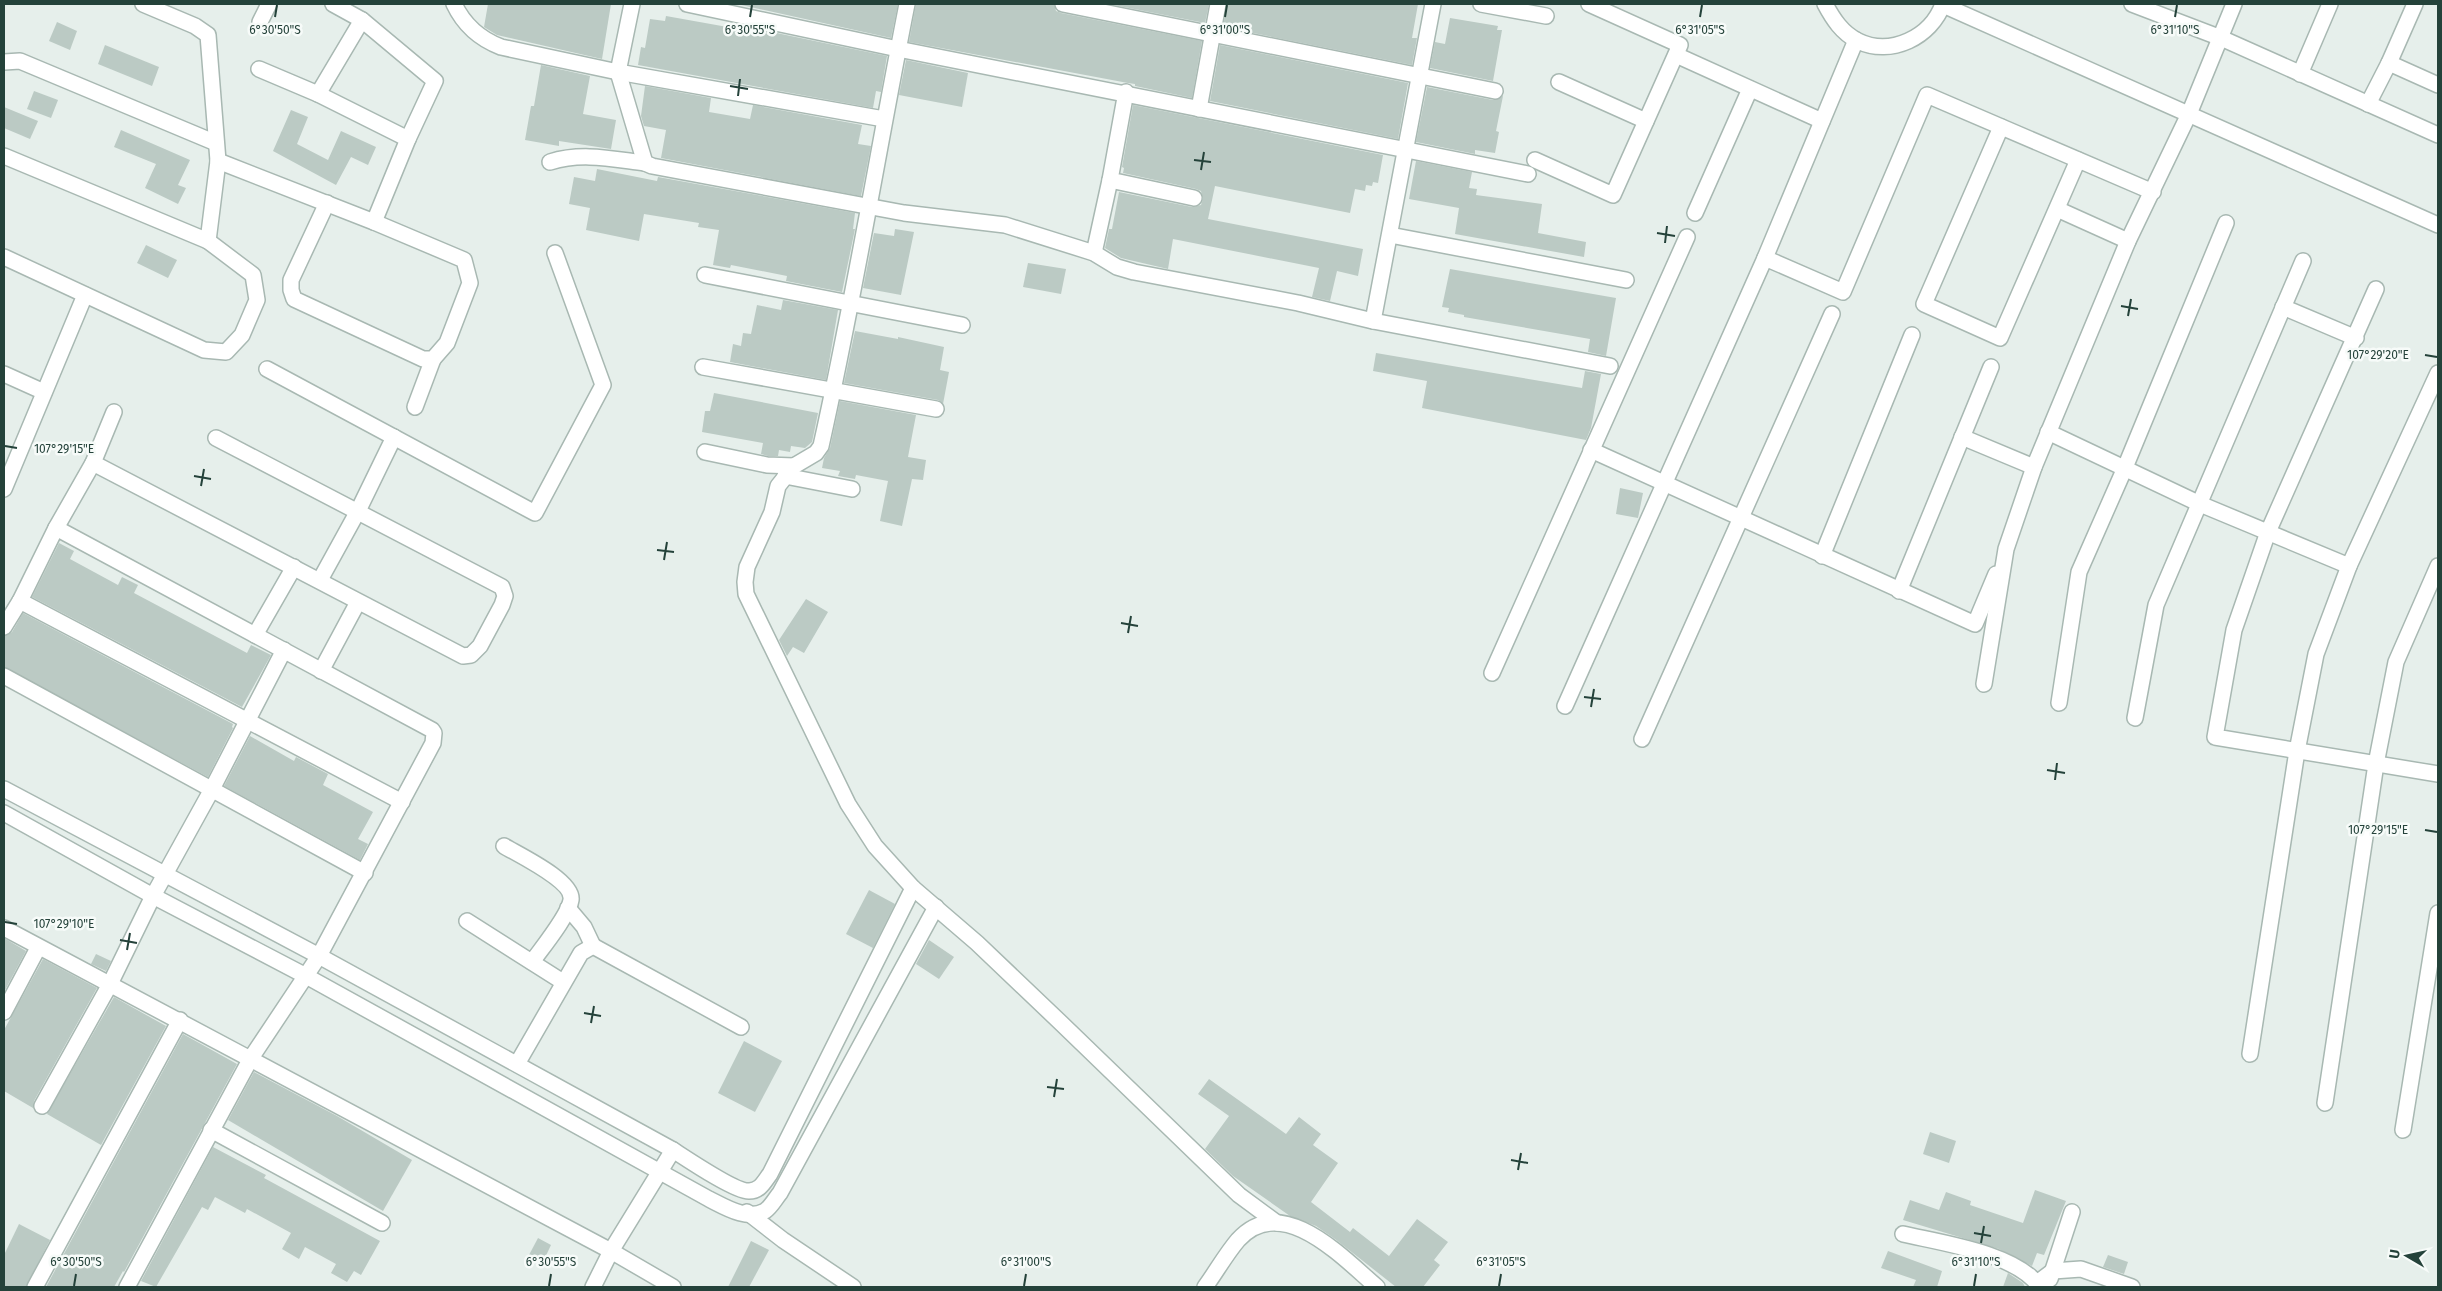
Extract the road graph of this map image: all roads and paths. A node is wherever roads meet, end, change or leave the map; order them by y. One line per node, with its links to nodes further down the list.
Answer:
1 (143, 4): 49 (street)
2 (269, 4): 22 (street)
3 (333, 4): 21 (street)
4 (454, 4): 31 (street)
5 (632, 4): 31 (street)
6 (687, 4): 19 (street)
7 (907, 4): 26 (street)
8 (1063, 4): 23 (street)
9 (1218, 4): 23 (street)
10 (1433, 4): 33 (street)
11 (1481, 4): 20 (street)
12 (1589, 4): 27 (street)
13 (1825, 4): 25 (street)
14 (2234, 4): 24 (street)
15 (2330, 4): 32 (street)
16 (2415, 4): 29 (street)
17 (1943, 5): 25 (street); 42 (street)
18 (2139, 5): 24 (street)
19 (730, 8): 26 (street)
20 (1546, 16)
21 (362, 20): 39 (street); 48 (street)
22 (260, 22)
23 (1213, 35): 33 (street); 41 (street)
24 (2220, 38): 32 (street); 42 (street)
25 (1856, 40): 45 (street)
26 (898, 49): 38 (street); 43 (street)
27 (1676, 55): 36 (street); 44 (street)
28 (4, 62): 49 (street)
29 (2389, 63): 35 (street); 40 (street)
30 (258, 69): 39 (street)
31 (618, 72): 43 (street); 55 (street)
32 (2300, 74): 40 (street)
33 (1420, 77): 37 (street); 50 (street)
34 (1559, 82): 44 (street)
35 (2438, 84)
36 (1750, 89): 45 (street); 62 (street)
37 (1495, 91)
38 (1126, 92): 41 (street); 56 (street)
39 (318, 94): 48 (street)
40 (2368, 104): 47 (street)
41 (1199, 109): 50 (street)
42 (2189, 114): 57 (street); 65 (street)
43 (884, 119): 60 (street)
44 (1646, 121): 50 (street)
45 (1822, 121): 73 (street)
46 (2001, 127): 52 (street); 61 (street); 73 (street)
47 (2438, 136)
48 (408, 139): 63 (street)
49 (216, 143): 53 (street)
50 (1406, 150): 66 (street)
51 (4, 156): 69 (street)
52 (2078, 160): 57 (street); 61 (street)
53 (218, 161): 59 (street); 69 (street)
54 (550, 162): 55 (street)
55 (645, 163): 60 (street)
56 (1110, 180): 58 (street); 71 (street)
57 (2153, 192): 68 (street)
58 (1194, 198)
59 (327, 202): 63 (street); 86 (street)
60 (867, 206): 71 (street); 79 (street)
61 (2057, 209): 68 (street)
62 (1694, 213)
63 (374, 222): 86 (street)
64 (2226, 224): 106 (street)
65 (2438, 225)
66 (1390, 235): 76 (street); 82 (street)
67 (1687, 237): 102 (street)
68 (2128, 241): 98 (street)
69 (208, 242): 78 (street)
70 (555, 253): 99 (street)
71 (1094, 253): 82 (street)
72 (4, 257): 78 (street)
73 (1765, 258): 108 (street)
74 (2302, 261): 80 (street)
75 (705, 275): 79 (street)
76 (1626, 280)
77 (2376, 289): 85 (street)
78 (85, 295): 94 (street)
79 (852, 303): 83 (street); 93 (street)
80 (2283, 307): 85 (street); 111 (street)
81 (1832, 314): 113 (street)
82 (1373, 321): 87 (street)
83 (962, 325)
84 (1912, 335): 117 (street)
85 (2356, 338): 115 (street)
86 (433, 359): 95 (street)
87 (1610, 366)
88 (1991, 366): 100 (street)
89 (703, 367): 93 (street)
90 (267, 369): 99 (street)
91 (4, 374): 94 (street)
92 (2437, 379): 118 (street)
93 (834, 390): 96 (street); 107 (street)
94 (44, 392): 109 (street)
95 (415, 407)
96 (936, 410)
97 (114, 412): 104 (street)
98 (2048, 432): 105 (street); 106 (street)
99 (394, 437): 112 (street)
100 (1962, 437): 105 (street); 122 (street)
101 (216, 438): 112 (street)
102 (1591, 450): 108 (street); 129 (street)
103 (705, 452): 107 (street)
104 (93, 463): 114 (street); 120 (street)
105 (2034, 467): 116 (street)
106 (2124, 470): 111 (street); 132 (street)
107 (790, 471): 110 (street); 147 (street)
108 (1665, 484): 113 (street); 133 (street)
109 (5, 485)
110 (852, 489)
111 (2200, 504): 115 (street); 134 (street)
112 (358, 511): 121 (street); 124 (street)
113 (1741, 518): 117 (street); 136 (street)
114 (56, 528): 123 (street); 126 (street)
115 (2268, 532): 118 (street); 137 (street)
116 (2006, 549): 122 (street); 131 (street)
117 (1822, 556): 122 (street)
118 (2349, 566): 137 (street)
119 (2438, 566): 138 (street)
120 (294, 567): 121 (street); 126 (street)
121 (320, 580): 124 (street)
122 (1899, 591)
123 (20, 601): 125 (street); 135 (street)
124 (358, 602): 128 (street)
125 (4, 627)
126 (255, 634): 127 (street)
127 (284, 650): 128 (street); 135 (street)
128 (321, 671): 142 (street)
129 (1492, 673)
130 (4, 676): 141 (street)
131 (1984, 684)
132 (2059, 703)
133 (1565, 706)
134 (2135, 718)
135 (246, 721): 141 (street); 142 (street)
136 (1642, 739)
137 (2297, 751): 138 (street); 164 (street)
138 (2376, 764): 139 (street); 168 (street)
139 (2438, 774)
140 (4, 789): 146 (street)
141 (211, 791): 145 (street); 146 (street)
142 (402, 802): 145 (street)
143 (4, 813): 148 (street)
144 (504, 846): 150 (street)
145 (365, 873): 156 (street)
146 (166, 875): 148 (street); 156 (street)
147 (913, 888): 149 (street); 167 (street)
148 (153, 896): 158 (street); 160 (street)
149 (936, 907): 170 (street); 179 (street)
150 (568, 908): 154 (street); 157 (street)
151 (2438, 913): 172 (street)
152 (467, 921): 157 (street)
153 (4, 928): 155 (street)
154 (593, 946): 159 (street); 163 (street)
155 (38, 948): 160 (street); 161 (street)
156 (319, 956): 158 (street); 166 (street)
157 (532, 962): 159 (street)
158 (306, 976): 165 (street); 174 (street)
159 (563, 982): 166 (street)
160 (110, 986): 162 (street); 169 (street)
161 (4, 1012)
162 (180, 1020): 165 (street); 184 (street)
163 (741, 1027)
164 (2250, 1054)
165 (251, 1058): 171 (street); 181 (street)
166 (517, 1064): 173 (street)
167 (809, 1094): 170 (street); 175 (street)
168 (2325, 1103)
169 (42, 1106)
170 (826, 1107): 177 (street)
171 (211, 1130): 178 (street); 185 (street)
172 (2403, 1130)
173 (673, 1150): 174 (street); 175 (street)
174 (660, 1173): 177 (street); 181 (street)
175 (749, 1192): 177 (street)
176 (2072, 1212): 182 (street)
177 (748, 1214): 188 (street)
178 (382, 1223)
179 (1277, 1223): 189 (street); 190 (street)
180 (1903, 1234): 183 (street)
181 (611, 1251): 186 (street); 187 (street)
182 (2053, 1271): 183 (street); 191 (street)
183 (2041, 1286)
184 (35, 1287)
185 (127, 1287)
186 (593, 1287)
187 (673, 1287)
188 (853, 1287)
189 (1205, 1287)
190 (1377, 1287)
191 (2132, 1287)

